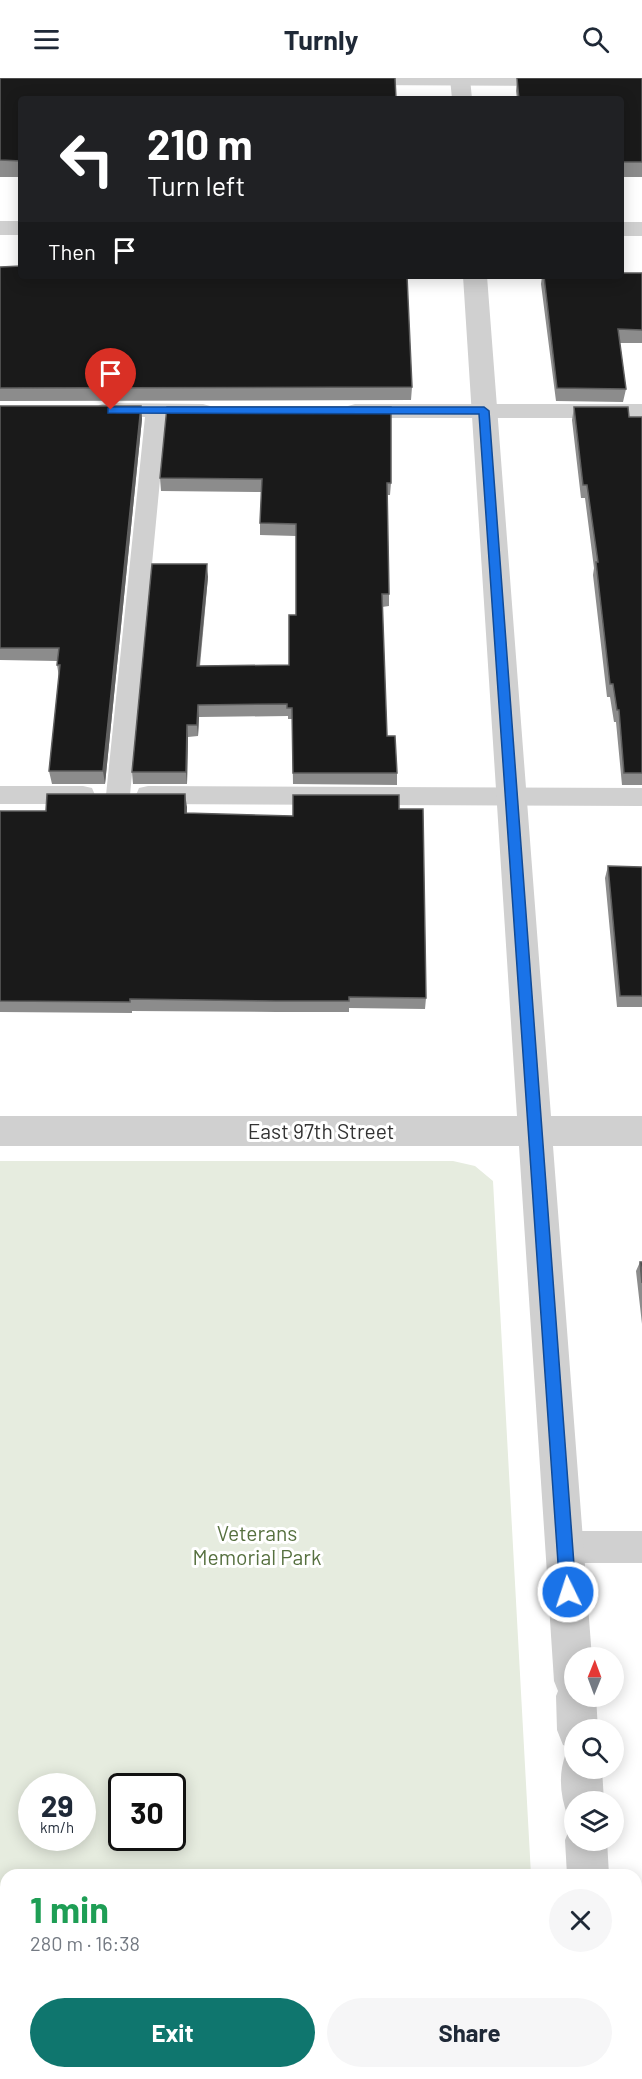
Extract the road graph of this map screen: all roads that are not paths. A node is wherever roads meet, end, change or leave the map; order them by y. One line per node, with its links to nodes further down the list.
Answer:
1 (338, 80): 3 (lane)
2 (575, 81): 3 (lane)
3 (461, 86)
4 (0, 228): 5 (street)
5 (18, 228)
6 (624, 229): 7 (street)
7 (642, 229)
8 (475, 279): 13 (street)
9 (84, 410): 10 (lane)
10 (156, 411): 11 (lane); 16 (lane)
11 (227, 411)
12 (334, 411): 13 (lane)
13 (484, 411): 14 (lane); 17 (street)
14 (642, 411)
15 (0, 795): 16 (lane)
16 (118, 795): 17 (lane)
17 (511, 797): 18 (lane); 19 (street)
18 (642, 797)
19 (535, 1130): 20 (street, East 97th Street); 21 (street, East 97th Street); 22 (street)
20 (0, 1131)
21 (642, 1131)
22 (565, 1547): 23 (lane); 24 (street)
23 (642, 1547)
24 (572, 1647)
25 (587, 1851): 26 (street)
26 (588, 1869)

